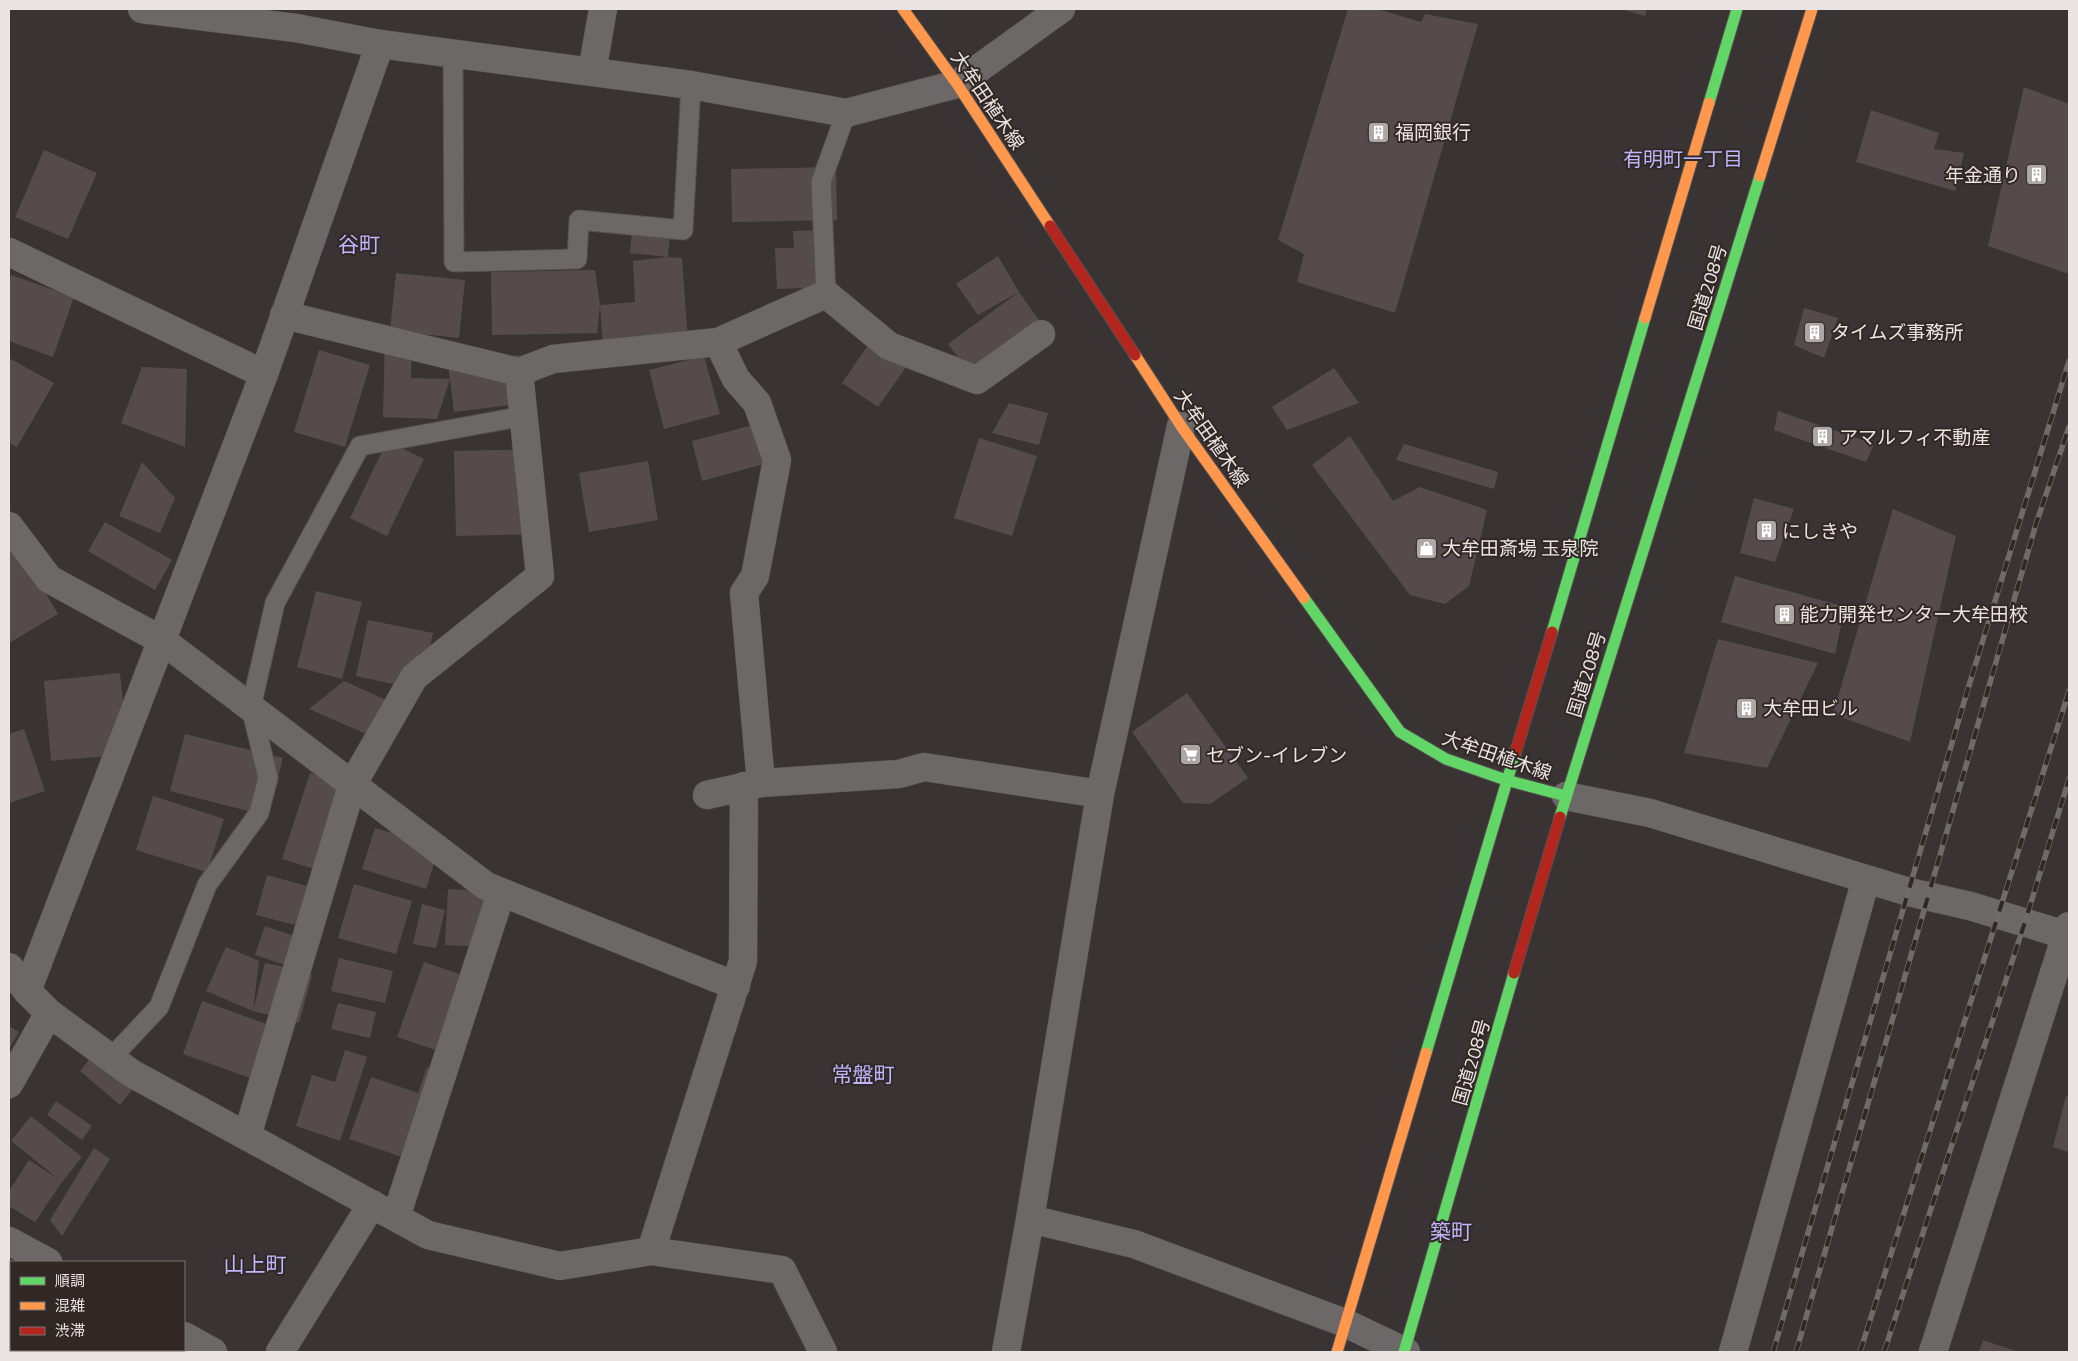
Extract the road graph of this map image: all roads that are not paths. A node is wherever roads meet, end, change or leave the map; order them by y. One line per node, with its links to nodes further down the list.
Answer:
1 (142, 9): 7 (street)
2 (603, 9): 11 (street)
3 (903, 9): 12 (main road, 大牟田植木線)
4 (1062, 9): 12 (street)
5 (1737, 9): 27 (main road)
6 (1812, 9): 32 (main road, 国道208号)
7 (199, 13): 8 (street)
8 (297, 18): 9 (street)
9 (380, 44): 10 (street); 17 (street)
10 (453, 54): 11 (street); 13 (lane)
11 (592, 72): 13 (street)
12 (957, 84): 14 (street); 23 (main road, 大牟田植木線)
13 (691, 85): 14 (street)
14 (846, 113): 16 (lane)
15 (9, 252): 21 (street)
16 (826, 294): 18 (street); 19 (street)
17 (284, 316): 20 (street); 21 (street)
18 (1042, 334)
19 (718, 342): 20 (street); 29 (street)
20 (519, 372): 22 (street)
21 (264, 374): 25 (street)
22 (524, 416): 26 (lane); 28 (street)
23 (1181, 426): 27 (main road, 大牟田植木線); 30 (street)
24 (9, 526): 25 (street)
25 (163, 640): 26 (street); 38 (street)
26 (250, 707): 28 (street); 40 (lane)
27 (1506, 780): 32 (main road, 大牟田植木線); 49 (main road)
28 (352, 785): 34 (street); 42 (street)
29 (752, 785): 30 (street); 31 (street); 37 (street)
30 (1100, 794): 45 (street)
31 (707, 795)
32 (1566, 796): 33 (street); 56 (main road, 国道208号)
33 (1866, 879): 35 (street); 57 (street)
34 (501, 892): 37 (street); 44 (street)
35 (2068, 933): 58 (street)
36 (9, 967): 38 (street)
37 (736, 986): 47 (street)
38 (27, 991): 39 (street)
39 (48, 1013): 40 (street); 41 (street)
40 (111, 1058): 42 (street)
41 (9, 1084)
42 (247, 1136): 43 (street)
43 (372, 1204): 44 (street); 52 (street)
44 (396, 1218): 47 (street)
45 (1030, 1219): 49 (street); 54 (street)
46 (9, 1241): 48 (street)
47 (651, 1251): 53 (street)
48 (46, 1261)
49 (1345, 1323): 55 (main road); 56 (street)
50 (185, 1337): 51 (street)
51 (213, 1352)
52 (280, 1352)
53 (823, 1352)
54 (1006, 1352)
55 (1337, 1352)
56 (1405, 1352)
57 (1733, 1352)
58 (1933, 1352)

